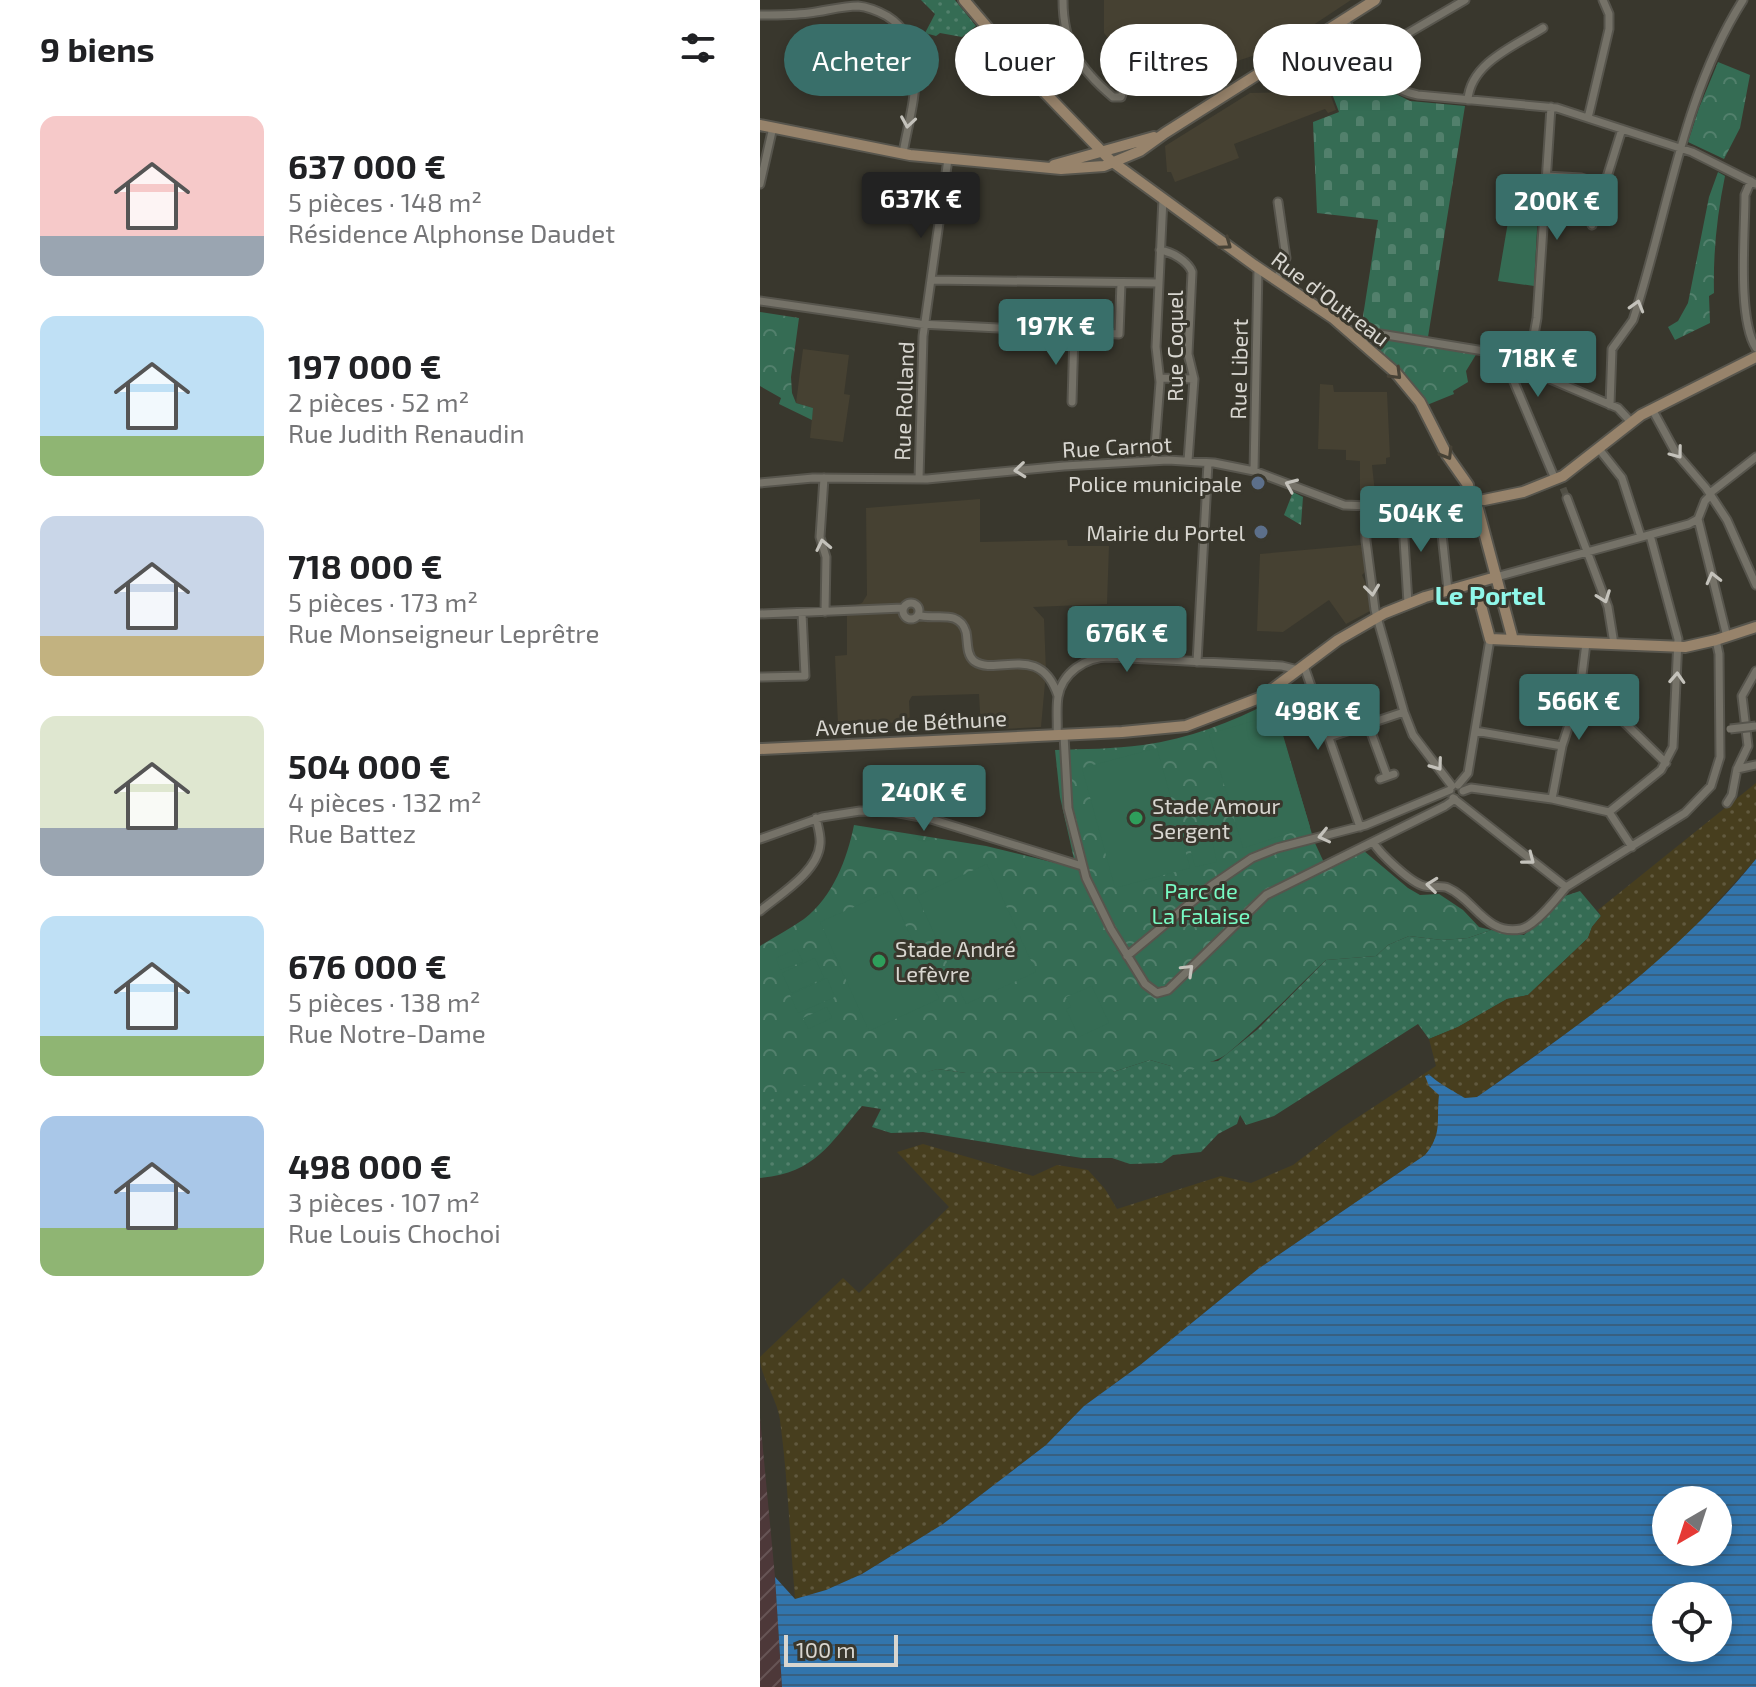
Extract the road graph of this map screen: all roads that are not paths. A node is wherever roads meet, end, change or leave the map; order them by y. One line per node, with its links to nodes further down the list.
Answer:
1 (964, 0): 19 (street, Rue d'Outreau)
2 (1063, 0): 12 (street)
3 (1375, 0): 8 (street)
4 (1465, 0): 10 (street)
5 (1603, 0): 16 (street)
6 (1743, 0): 23 (street)
7 (760, 15): 26 (street, one-way to 26)
8 (1344, 19): 9 (street); 21 (street)
9 (1347, 24)
10 (1421, 26)
11 (1543, 28): 14 (street)
12 (1100, 82)
13 (1421, 95): 14 (street)
14 (1468, 100): 15 (street)
15 (1551, 107): 16 (street); 30 (street)
16 (1588, 118): 20 (street)
17 (760, 125): 18 (street)
18 (773, 127): 26 (street); 33 (street)
19 (1078, 129): 24 (street, Rue d'Outreau); 29 (street)
20 (1622, 129): 23 (street); 34 (street)
21 (1165, 133): 22 (street); 25 (street)
22 (1153, 138): 24 (street); 28 (street)
23 (1681, 149): 31 (street); 55 (street, one-way to 23)
24 (1097, 151): 28 (street, Rue d'Outreau); 29 (street)
25 (1138, 152): 28 (street); 32 (street)
26 (903, 153): 27 (street)
27 (948, 159): 29 (street); 41 (street, Rue Rolland)
28 (1117, 160): 29 (street); 32 (street, Rue d'Outreau)
29 (1068, 166)
30 (1546, 176): 34 (street); 51 (street)
31 (1753, 182): 48 (street)
32 (1141, 183): 35 (street, Rue d'Outreau)
33 (760, 184)
34 (1605, 185): 37 (street)
35 (1163, 198): 38 (street); 39 (street, Rue d'Outreau, one-way to 39)
36 (1278, 202): 40 (street)
37 (1592, 225)
38 (1160, 250): 43 (street); 53 (street, Rue Coquel)
39 (1258, 268): 40 (street, Rue d'Outreau); 63 (street, Rue Libert)
40 (1277, 279): 47 (street, Rue d'Outreau)
41 (931, 280): 42 (street); 45 (street, Rue Rolland)
42 (1121, 283): 43 (street); 46 (street)
43 (1158, 283): 52 (street)
44 (760, 301): 45 (street)
45 (925, 325): 46 (street); 65 (street, Rue Rolland)
46 (1074, 333): 54 (street)
47 (1363, 342): 50 (street); 69 (street, Rue d'Outreau, one-way to 69)
48 (1756, 348)
49 (1756, 357): 56 (street)
50 (1513, 362): 51 (street); 66 (street)
51 (1528, 369): 55 (street)
52 (1160, 378): 53 (street); 60 (street)
53 (1194, 379): 61 (street, Rue Coquel)
54 (1072, 402)
55 (1610, 405): 57 (street)
56 (1652, 409): 57 (street); 68 (street, one-way to 68)
57 (1631, 422): 58 (street)
58 (1599, 449): 66 (street); 76 (street)
59 (1756, 457): 68 (street)
60 (1154, 460): 61 (street, Rue Carnot); 65 (street, Rue Carnot, one-way to 65)
61 (1188, 461): 62 (street, Rue Carnot)
62 (1208, 463): 63 (street, Rue Carnot); 94 (street)
63 (1254, 471): 72 (street, Rue Carnot, one-way to 63)
64 (824, 478): 65 (street, Rue Carnot); 67 (street, Rue Carnot); 83 (street, one-way to 64)
65 (919, 479)
66 (1559, 481): 71 (street)
67 (760, 483)
68 (1710, 494): 75 (street); 80 (street)
69 (1469, 498): 71 (street); 73 (street, Rue Carnot)
70 (1567, 498): 77 (street)
71 (1481, 504): 78 (street)
72 (1365, 506): 74 (street, Rue Carnot); 86 (street, one-way to 86)
73 (1439, 506): 74 (street, Rue Carnot); 81 (street)
74 (1402, 507): 82 (street)
75 (1698, 519): 76 (street); 88 (street, one-way to 75)
76 (1645, 536): 77 (street); 93 (street)
77 (1588, 552): 78 (street); 92 (street, one-way to 92)
78 (1496, 577): 79 (street, Avenue de Béthune); 90 (street)
79 (1475, 583): 81 (street, Avenue de Béthune); 89 (street)
80 (1756, 585)
81 (1448, 590): 82 (street, Avenue de Béthune)
82 (1408, 603): 86 (street, Avenue de Béthune)
83 (825, 612): 84 (street); 99 (street)
84 (802, 613): 85 (street); 97 (street)
85 (760, 614)
86 (1377, 617): 95 (street, Avenue de Béthune); 100 (street)
87 (1756, 627): 88 (street)
88 (1722, 638): 93 (street); 103 (street)
89 (1490, 639): 90 (street); 104 (street)
90 (1513, 640): 91 (street)
91 (1586, 643): 92 (street); 98 (street)
92 (1614, 644): 93 (street)
93 (1678, 647): 109 (street, one-way to 93)
94 (1197, 662): 95 (street); 99 (street)
95 (1301, 668): 105 (street, Avenue de Béthune); 106 (street)
96 (1756, 671): 111 (street)
97 (760, 677)
98 (1582, 681): 107 (street); 109 (street)
99 (1058, 696): 105 (street)
100 (1404, 712): 101 (street); 113 (street, one-way to 113)
101 (1368, 724): 106 (street); 112 (street)
102 (1756, 726): 103 (street, bridge)
103 (1720, 730): 122 (street)
104 (1475, 731): 107 (street); 113 (street)
105 (1060, 735): 108 (street, Avenue de Béthune); 123 (street)
106 (1329, 737): 119 (street)
107 (1562, 746): 115 (street)
108 (760, 749)
109 (1666, 763): 117 (street)
110 (1756, 765): 111 (street)
111 (1737, 769): 116 (street)
112 (1387, 777)
113 (1456, 788): 114 (street); 115 (street); 119 (street)
114 (1455, 799): 121 (street); 124 (street, one-way to 124)
115 (1552, 799): 117 (street)
116 (1727, 803)
117 (1609, 812): 122 (street)
118 (816, 818): 120 (street); 123 (street); 125 (street)
119 (1360, 827): 126 (street, one-way to 126)
120 (760, 839)
121 (1373, 842): 124 (street, one-way to 121); 126 (street, one-way to 121)
122 (1632, 847): 124 (street)
123 (1082, 866): 126 (street)
124 (1566, 887)
125 (760, 911)
126 (1127, 956)

